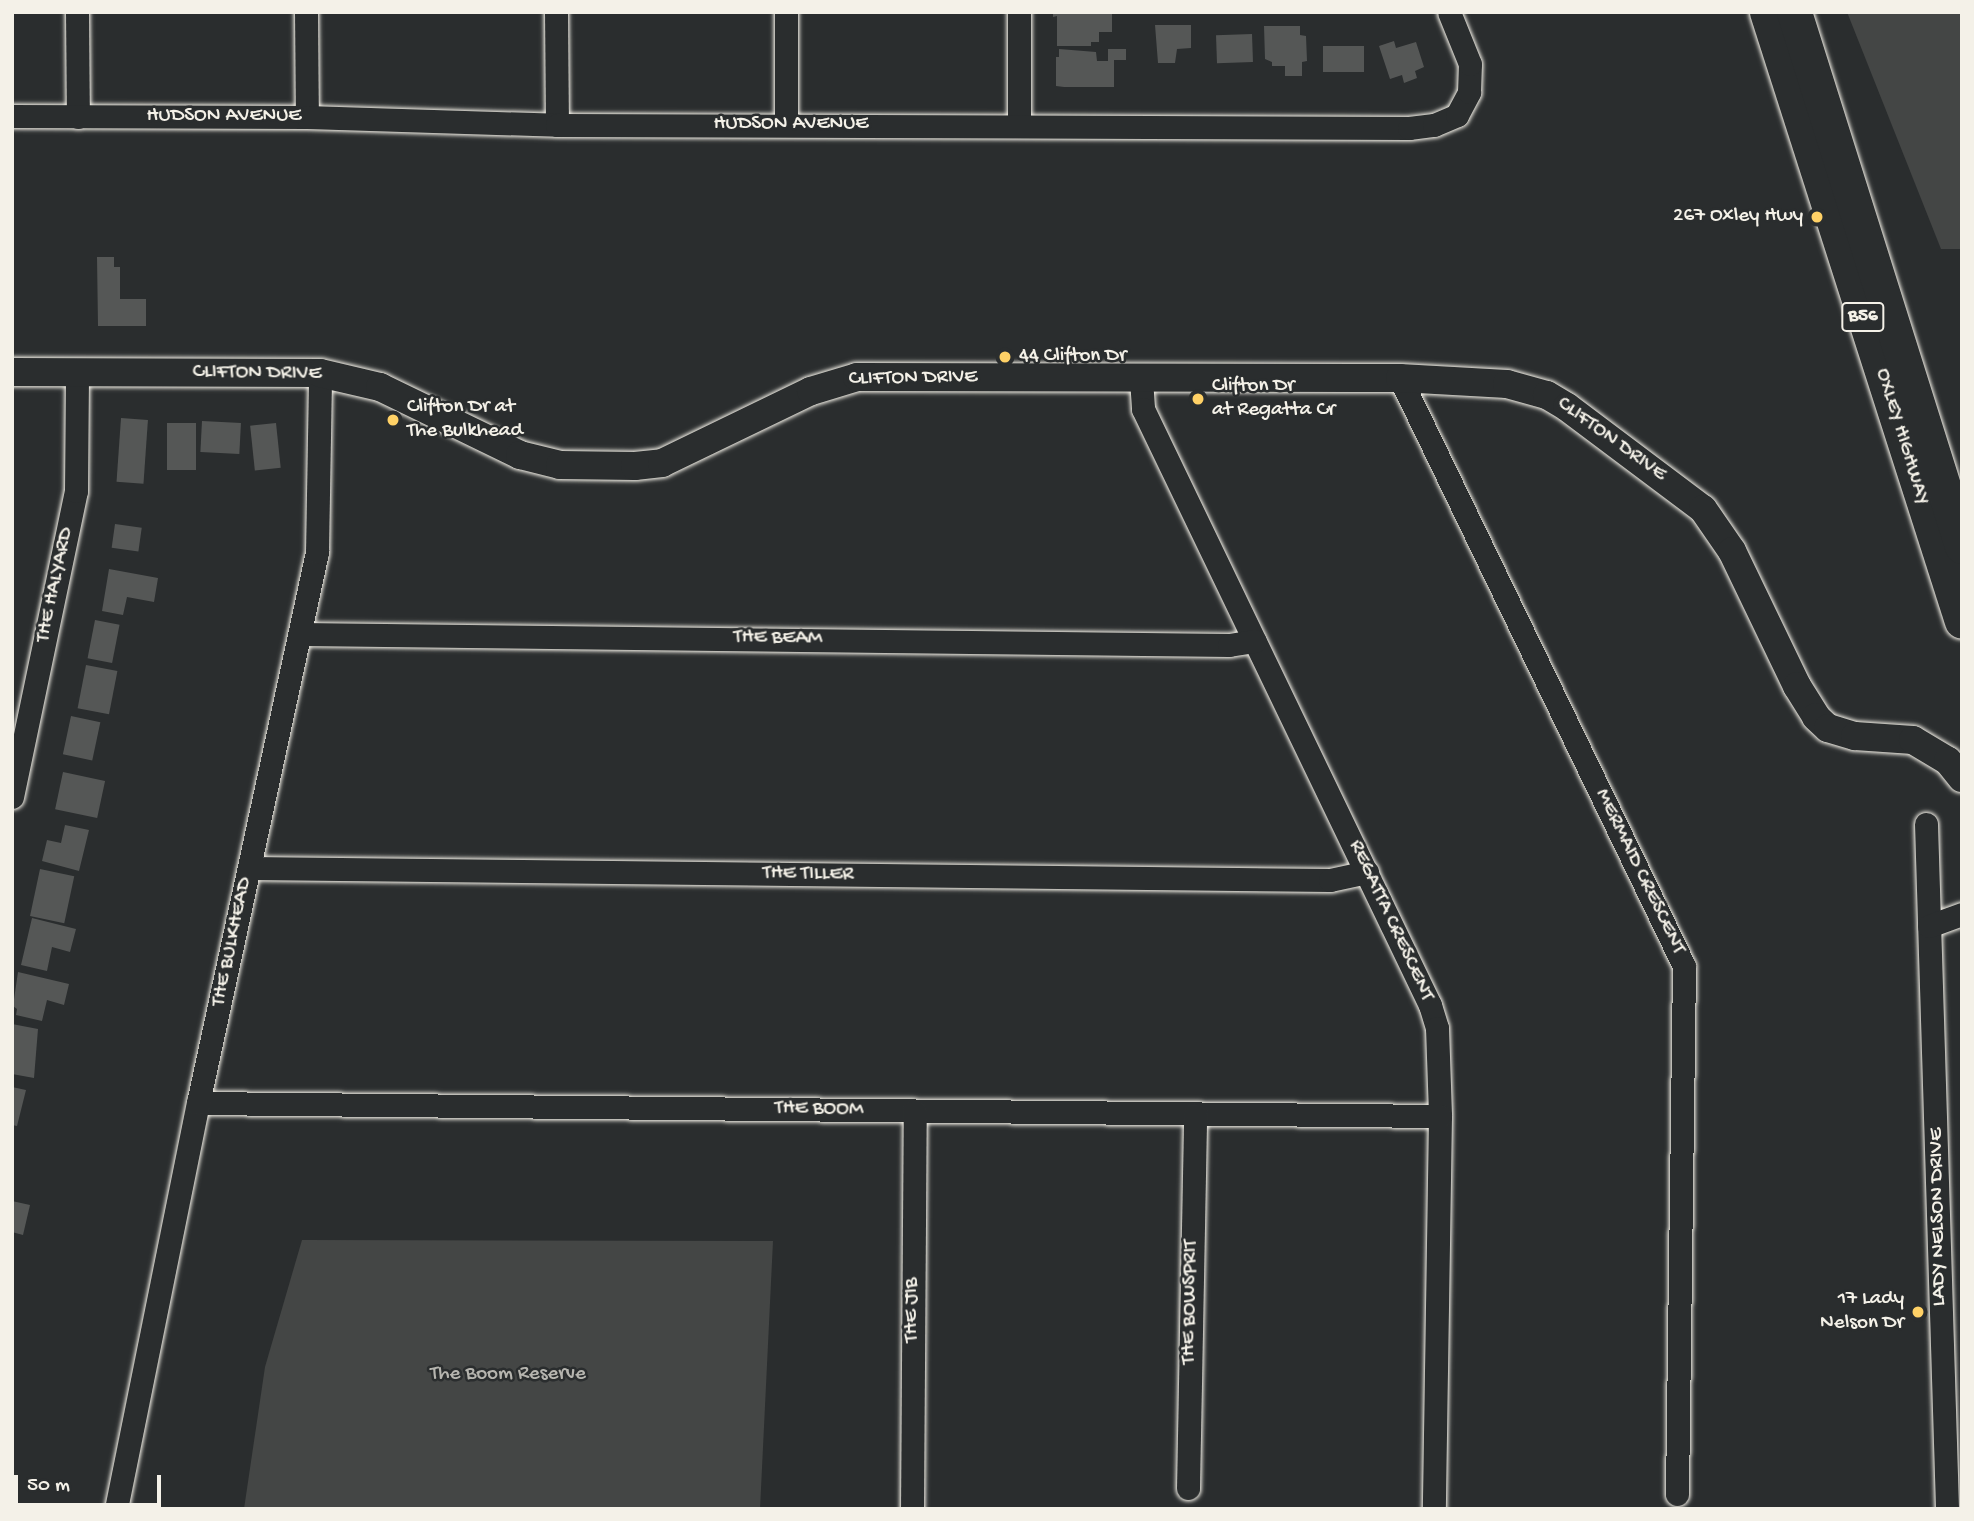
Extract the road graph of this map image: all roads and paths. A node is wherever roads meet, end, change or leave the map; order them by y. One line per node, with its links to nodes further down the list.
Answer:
1 (77, 12): 10 (street)
2 (306, 12): 11 (street)
3 (555, 12): 12 (street)
4 (786, 12): 13 (street)
5 (1019, 12): 14 (street)
6 (1449, 12): 14 (street, HUDSON AVENUE)
7 (1767, 12): 21 (main road, OXLEY HIGHWAY / B56)
8 (1794, 12): 20 (main road, OXLEY HIGHWAY / B56)
9 (12, 116): 10 (street, HUDSON AVENUE)
10 (78, 117): 11 (street, HUDSON AVENUE)
11 (307, 117): 12 (street, HUDSON AVENUE)
12 (557, 125): 13 (street, HUDSON AVENUE)
13 (786, 125): 14 (street, HUDSON AVENUE)
14 (1019, 126)
15 (12, 372): 16 (street, CLIFTON DRIVE)
16 (77, 372): 17 (street, CLIFTON DRIVE); 25 (street, THE HALYARD)
17 (320, 373): 19 (street, CLIFTON DRIVE); 22 (street, THE BULKHEAD)
18 (1400, 378): 19 (street, CLIFTON DRIVE); 24 (street, CLIFTON DRIVE); 36 (street, MERMAID CRESCENT)
19 (1141, 379): 23 (street, REGATTA CRESCENT)
20 (1962, 546)
21 (1962, 621)
22 (301, 634): 23 (street, THE BEAM); 27 (street, THE BULKHEAD)
23 (1255, 641): 28 (street, REGATTA CRESCENT)
24 (1962, 778)
25 (12, 797)
26 (1926, 824): 30 (street, LADY NELSON DRIVE)
27 (249, 868): 28 (street, THE TILLER); 31 (street, THE BULKHEAD)
28 (1367, 872): 34 (street, REGATTA CRESCENT)
29 (1962, 914): 30 (street)
30 (1929, 926): 40 (street, LADY NELSON DRIVE)
31 (198, 1103): 32 (street, THE BOOM); 37 (street, THE BULKHEAD)
32 (915, 1111): 33 (street, THE BOOM); 38 (street, THE JIB)
33 (1195, 1115): 34 (street, THE BOOM); 35 (street, THE BOWSPRIT)
34 (1440, 1116): 39 (street, REGATTA CRESCENT)
35 (1188, 1488)
36 (1677, 1494)
37 (116, 1509)
38 (912, 1509)
39 (1434, 1509)
40 (1947, 1509)

